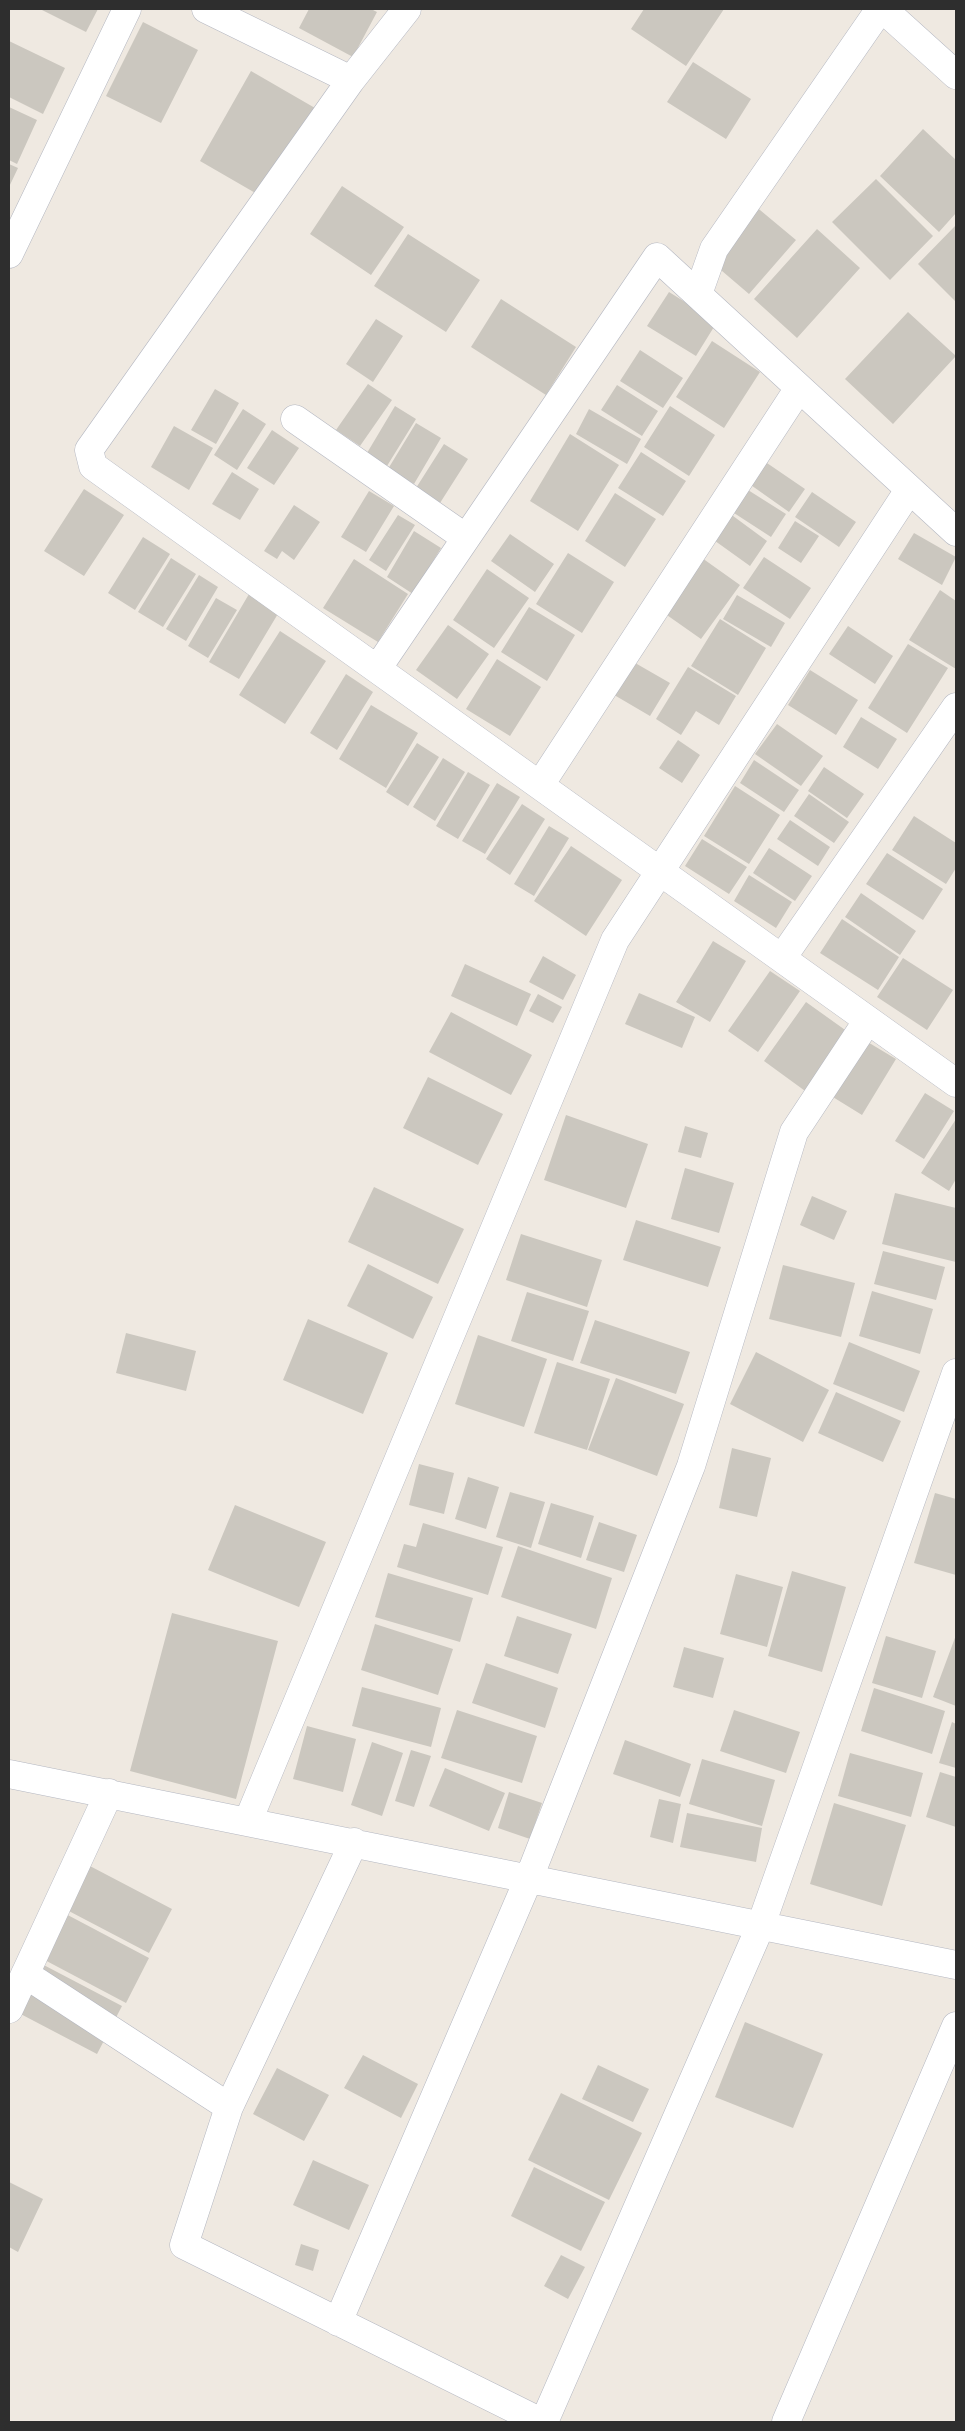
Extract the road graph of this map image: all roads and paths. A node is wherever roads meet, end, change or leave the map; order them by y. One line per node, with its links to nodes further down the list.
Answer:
1 (127, 9): 7 (street)
2 (206, 9): 6 (street)
3 (407, 9): 6 (street)
4 (882, 9): 5 (street); 8 (street)
5 (956, 75)
6 (351, 80): 14 (street)
7 (9, 254)
8 (698, 294): 9 (street); 13 (street)
9 (799, 388): 11 (street); 16 (street)
10 (295, 419): 13 (street)
11 (909, 490): 12 (street); 17 (street)
12 (956, 532)
13 (466, 538): 14 (street)
14 (377, 669): 16 (street)
15 (956, 707): 18 (street)
16 (540, 785): 17 (street)
17 (660, 871): 18 (street); 24 (street)
18 (782, 958): 19 (street)
19 (868, 1020): 20 (street); 26 (street)
20 (952, 1072)
21 (956, 1373): 27 (street)
22 (9, 1774): 23 (street)
23 (109, 1793): 24 (street); 29 (street)
24 (248, 1821): 25 (street)
25 (354, 1842): 26 (street); 32 (street)
26 (529, 1878): 27 (street); 33 (street)
27 (761, 1925): 28 (street); 34 (street)
28 (956, 1965)
29 (25, 1974): 30 (street); 32 (street)
30 (9, 2009)
31 (956, 2026): 35 (street)
32 (229, 2107): 33 (street)
33 (338, 2322): 34 (street)
34 (542, 2422)
35 (786, 2422)

